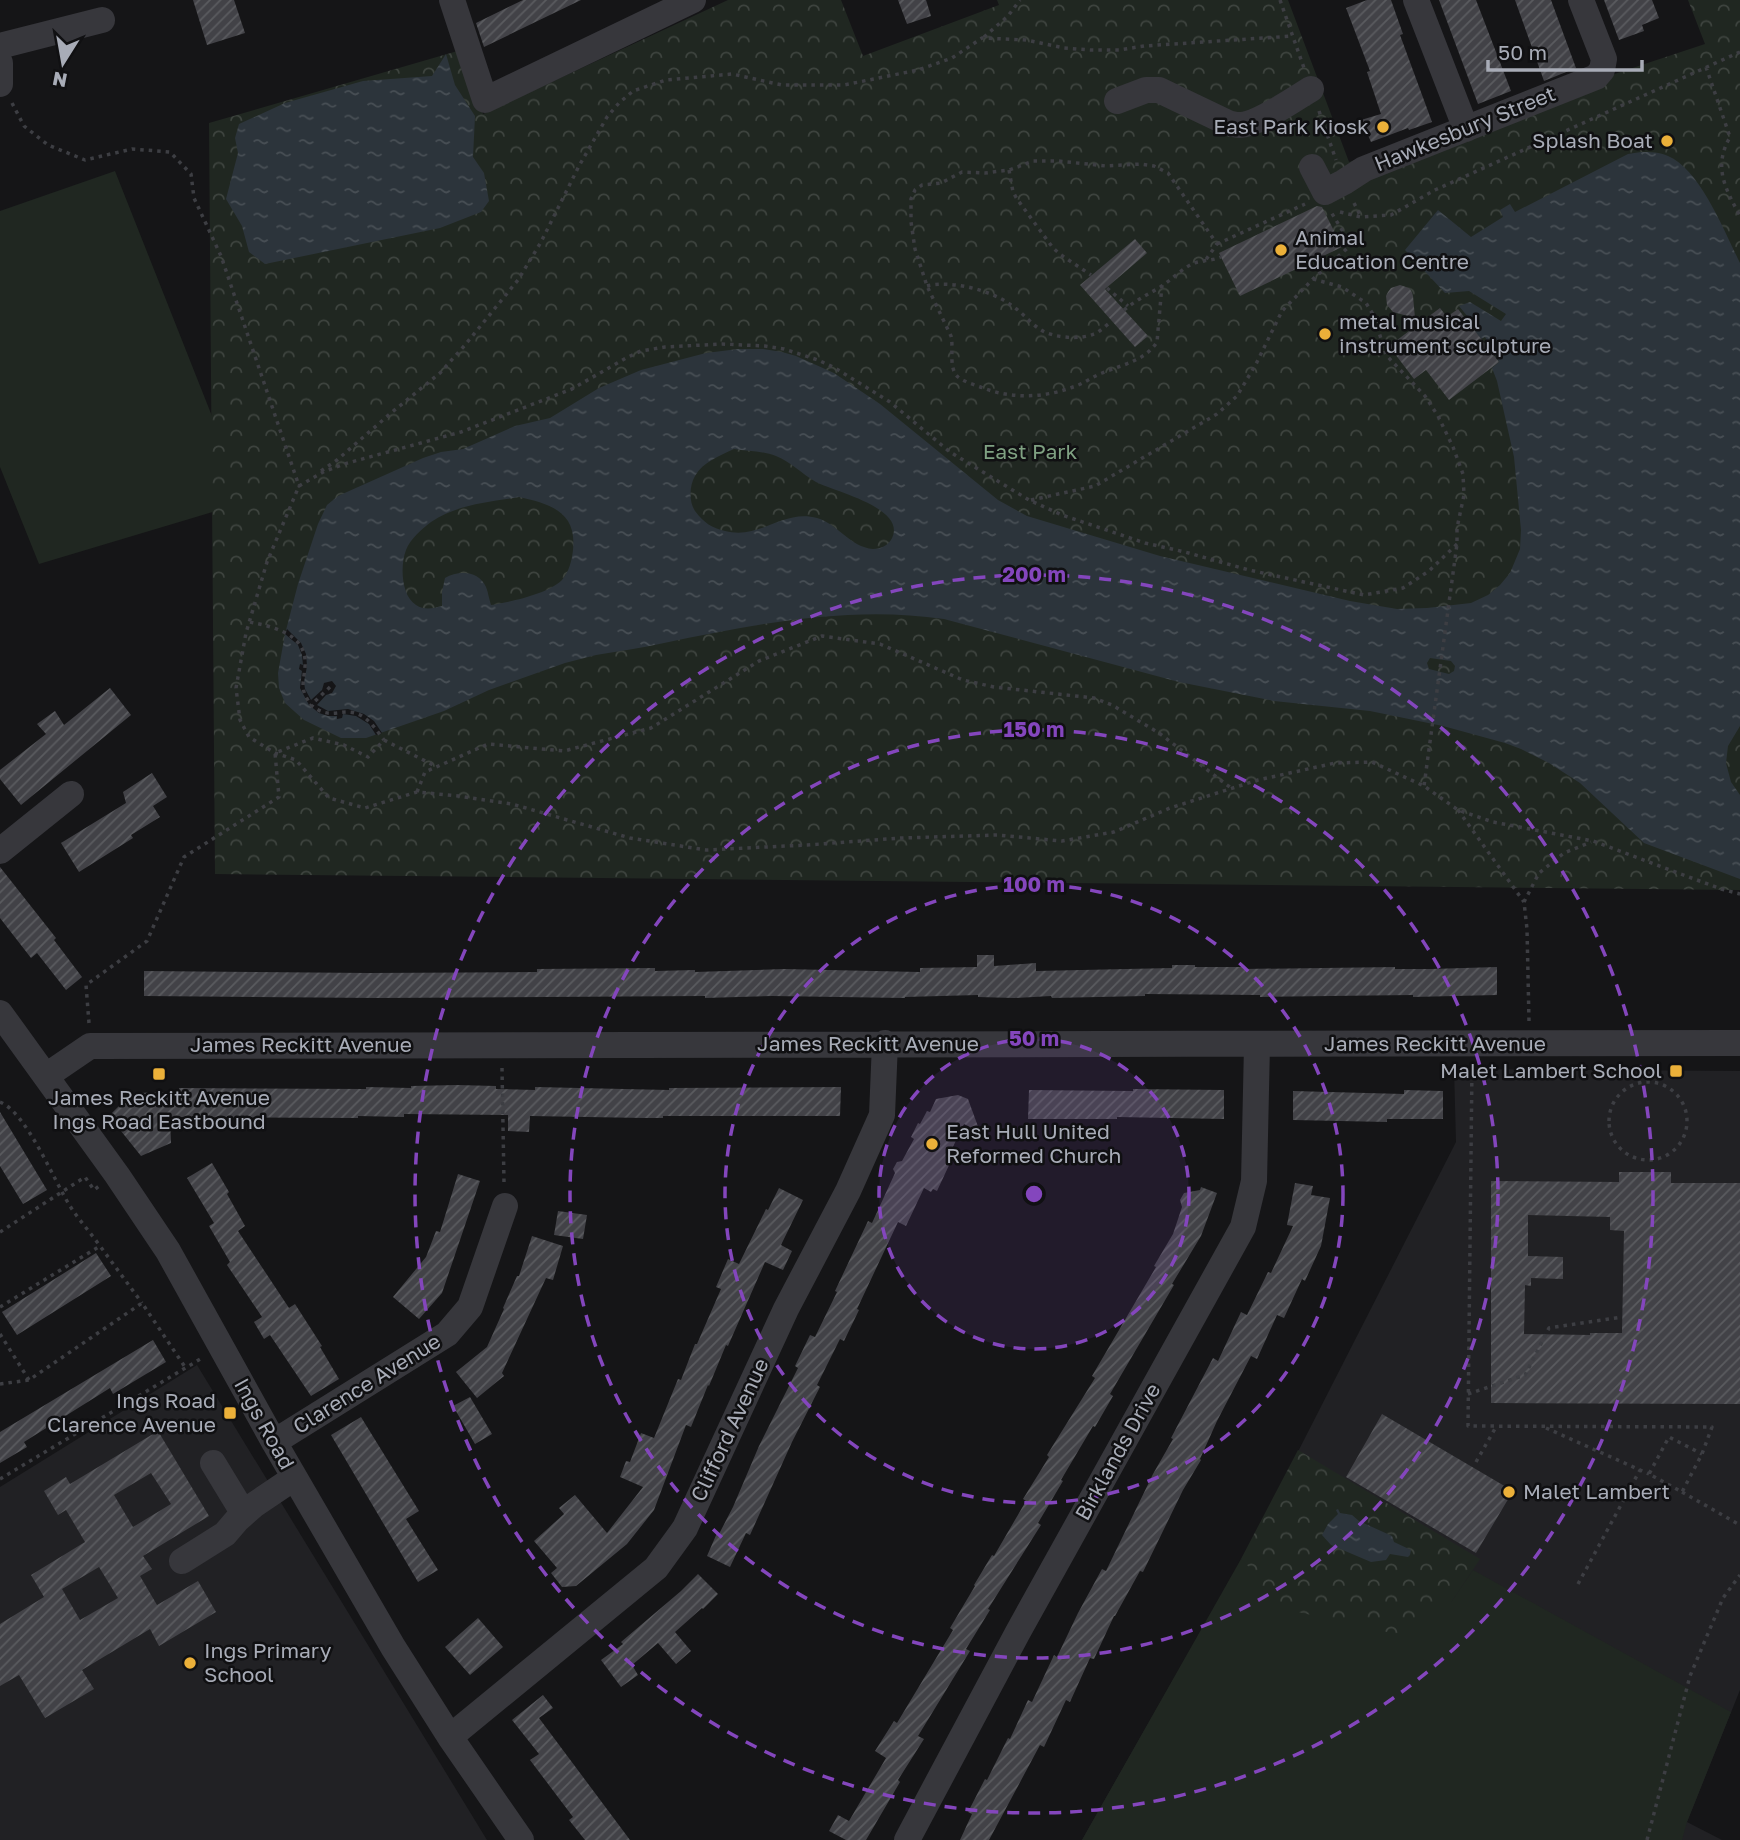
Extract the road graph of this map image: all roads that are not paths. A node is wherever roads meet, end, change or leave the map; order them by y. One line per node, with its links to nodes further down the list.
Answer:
1 (452, 0): 2 (street)
2 (693, 0)
3 (1416, 0): 11 (street)
4 (1581, 0): 11 (street, Hawkesbury Street)
5 (102, 20): 6 (street)
6 (0, 46)
7 (0, 63): 8 (street)
8 (0, 83)
9 (1311, 89): 10 (street)
10 (1117, 101)
11 (1466, 129): 12 (street, Hawkesbury Street)
12 (1312, 167)
13 (71, 794): 14 (street)
14 (0, 851)
15 (0, 1013): 19 (street, Ings Road)
16 (885, 1042): 18 (street, James Reckitt Avenue); 19 (street, James Reckitt Avenue); 26 (street, Clifford Avenue)
17 (1740, 1043): 18 (street, James Reckitt Avenue)
18 (1256, 1045): 28 (street, Birklands Drive)
19 (46, 1076): 21 (street, Ings Road)
20 (505, 1206): 21 (street, Clarence Avenue)
21 (274, 1442): 23 (street, Ings Road)
22 (213, 1462): 24 (street)
23 (294, 1478): 24 (street); 26 (street, Ings Road)
24 (244, 1514): 25 (street)
25 (182, 1561)
26 (450, 1737): 27 (street, Ings Road)
27 (522, 1840)
28 (907, 1840)

